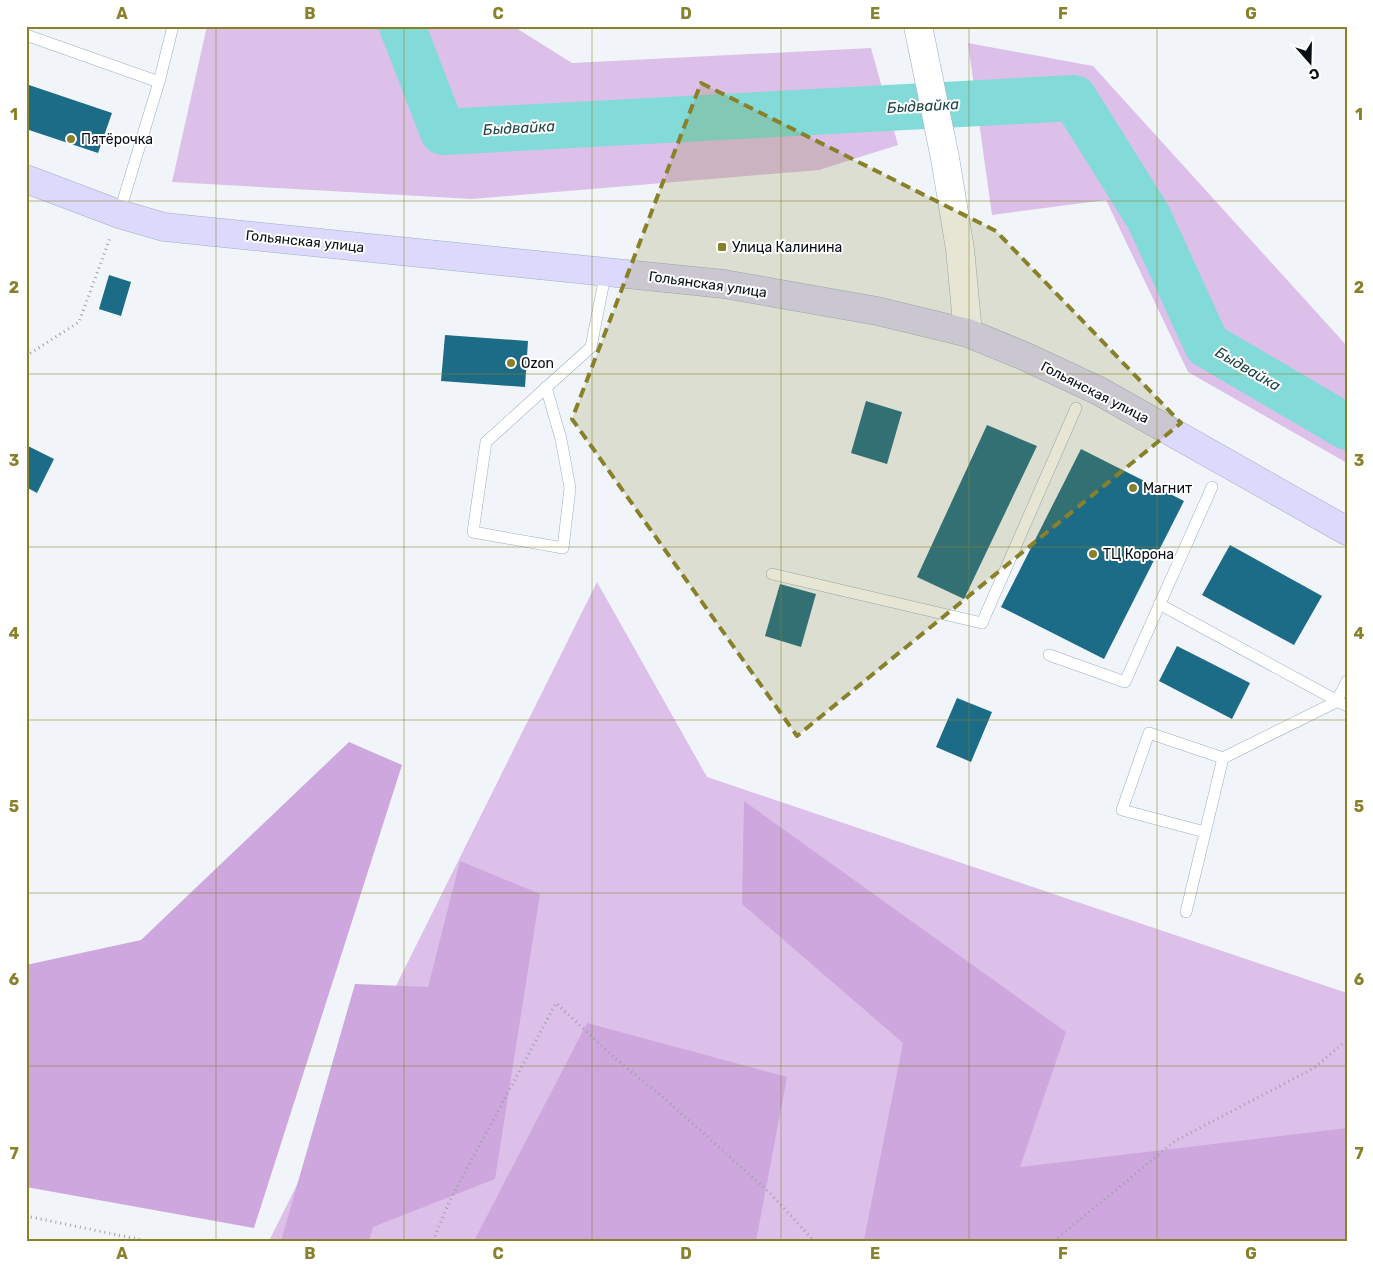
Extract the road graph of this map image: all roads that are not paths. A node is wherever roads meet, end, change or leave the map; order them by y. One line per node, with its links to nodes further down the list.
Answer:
1 (172, 26): 4 (lane)
2 (26, 35): 4 (lane)
3 (921, 36): 8 (street)
4 (159, 82): 6 (lane)
5 (26, 179): 6 (main road, Гольянская улица)
6 (119, 214): 7 (main road, Гольянская улица)
7 (606, 271): 8 (main road, Гольянская улица); 9 (lane)
8 (968, 333): 12 (main road, Гольянская улица)
9 (546, 387): 9 (lane)
10 (1076, 408): 13 (lane)
11 (1212, 487): 14 (lane)
12 (1347, 531)
13 (772, 574)
14 (1159, 604): 15 (lane); 17 (lane)
15 (1049, 655)
16 (1347, 681): 17 (lane)
17 (1341, 704): 18 (lane)
18 (1223, 758): 19 (lane); 19 (lane)
19 (1205, 832): 20 (lane)
20 (1186, 912)

